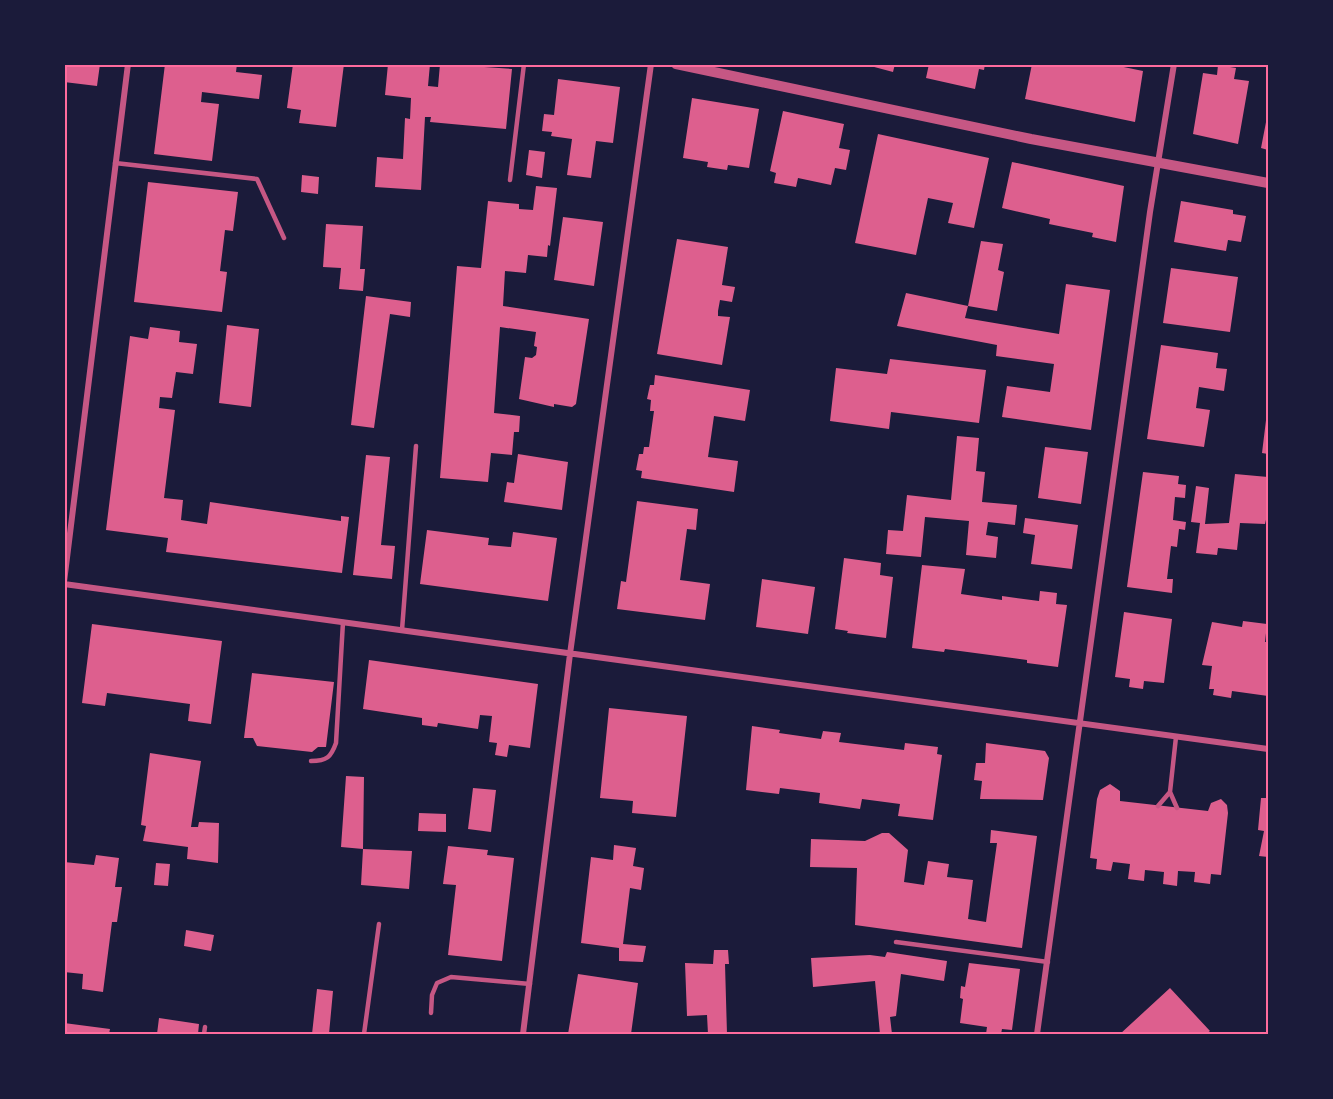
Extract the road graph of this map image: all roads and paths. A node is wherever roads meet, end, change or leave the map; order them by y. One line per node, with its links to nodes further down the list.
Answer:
1 (128, 64): 6 (street)
2 (524, 64): 8 (lane)
3 (651, 64): 15 (street)
4 (676, 64): 7 (street)
5 (1173, 64): 7 (street)
6 (115, 163): 10 (lane); 12 (street)
7 (1158, 163): 9 (street); 16 (street)
8 (510, 180)
9 (1269, 183)
10 (284, 238)
11 (416, 446): 14 (lane)
12 (64, 583): 13 (street)
13 (344, 622): 14 (street); 19 (lane)
14 (402, 630): 15 (street)
15 (570, 654): 16 (street); 26 (street)
16 (1080, 724): 17 (street); 25 (street)
17 (1176, 737): 18 (street); 20 (lane)
18 (1269, 749)
19 (311, 761)
20 (1170, 792): 21 (lane); 22 (lane)
21 (1158, 806)
22 (1178, 807)
23 (379, 924): 30 (lane)
24 (896, 942): 25 (lane)
25 (1048, 962): 32 (street)
26 (530, 984): 27 (lane); 31 (street)
27 (431, 1013)
28 (205, 1027): 29 (lane)
29 (204, 1035)
30 (364, 1035)
31 (523, 1035)
32 (1037, 1035)

